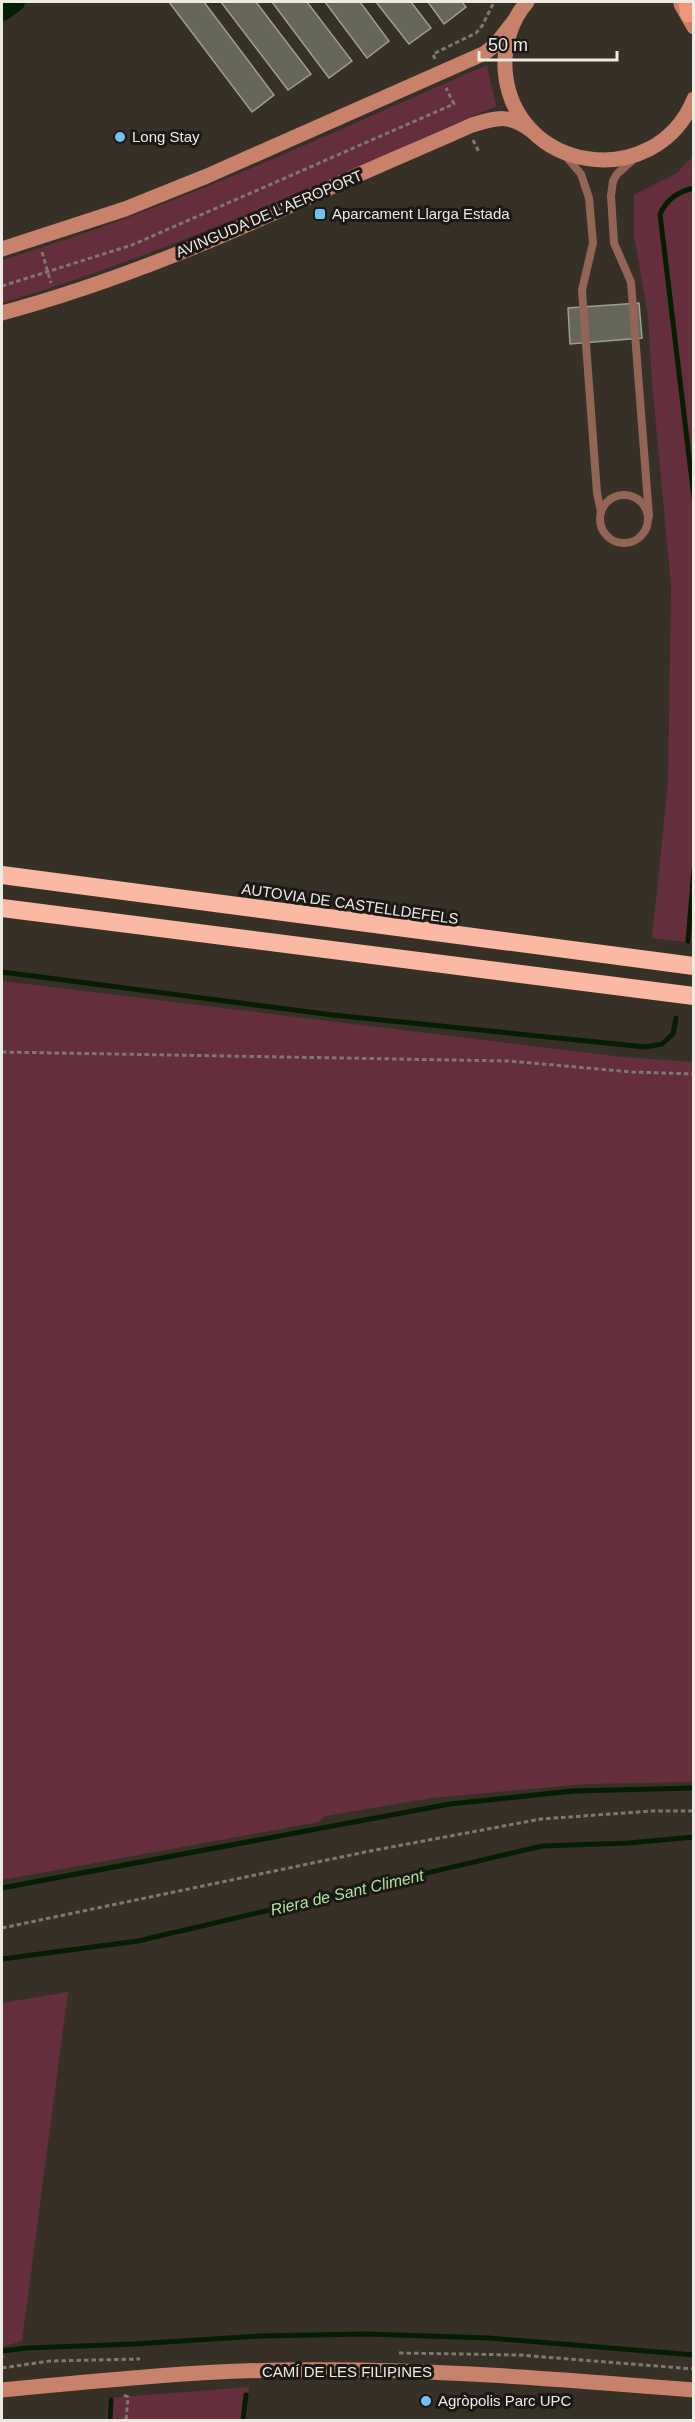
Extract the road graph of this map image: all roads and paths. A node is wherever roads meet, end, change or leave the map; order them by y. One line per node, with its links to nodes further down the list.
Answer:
1 (494, 2): 6 (path)
2 (527, 2): 5 (street)
3 (679, 2): 4 (street)
4 (689, 14)
5 (514, 21): 11 (street); 14 (street)
6 (435, 59)
7 (444, 83): 16 (path)
8 (693, 99): 10 (street)
9 (693, 113): 10 (street)
10 (680, 123): 13 (street)
11 (532, 131): 12 (street); 18 (street, AVINGUDA DE L'AEROPORT)
12 (563, 153): 13 (street); 20 (lane)
13 (639, 154): 21 (lane)
14 (38, 238): 15 (street); 16 (path)
15 (2, 249)
16 (48, 273): 17 (path); 18 (path)
17 (2, 286)
18 (56, 299): 19 (street, AVINGUDA DE L'AEROPORT)
19 (2, 313)
20 (601, 512): 21 (lane); 21 (lane)
21 (648, 516)
22 (2, 875): 24 (highway, AUTOVIA DE CASTELLDEFELS)
23 (2, 908): 25 (highway)
24 (693, 966)
25 (693, 996)
26 (2, 1052): 27 (path)
27 (693, 1074)
28 (693, 1811): 29 (path)
29 (2, 1928)
30 (2, 2390): 31 (street, CAMÍ DE LES FILIPINES)
31 (693, 2390)

